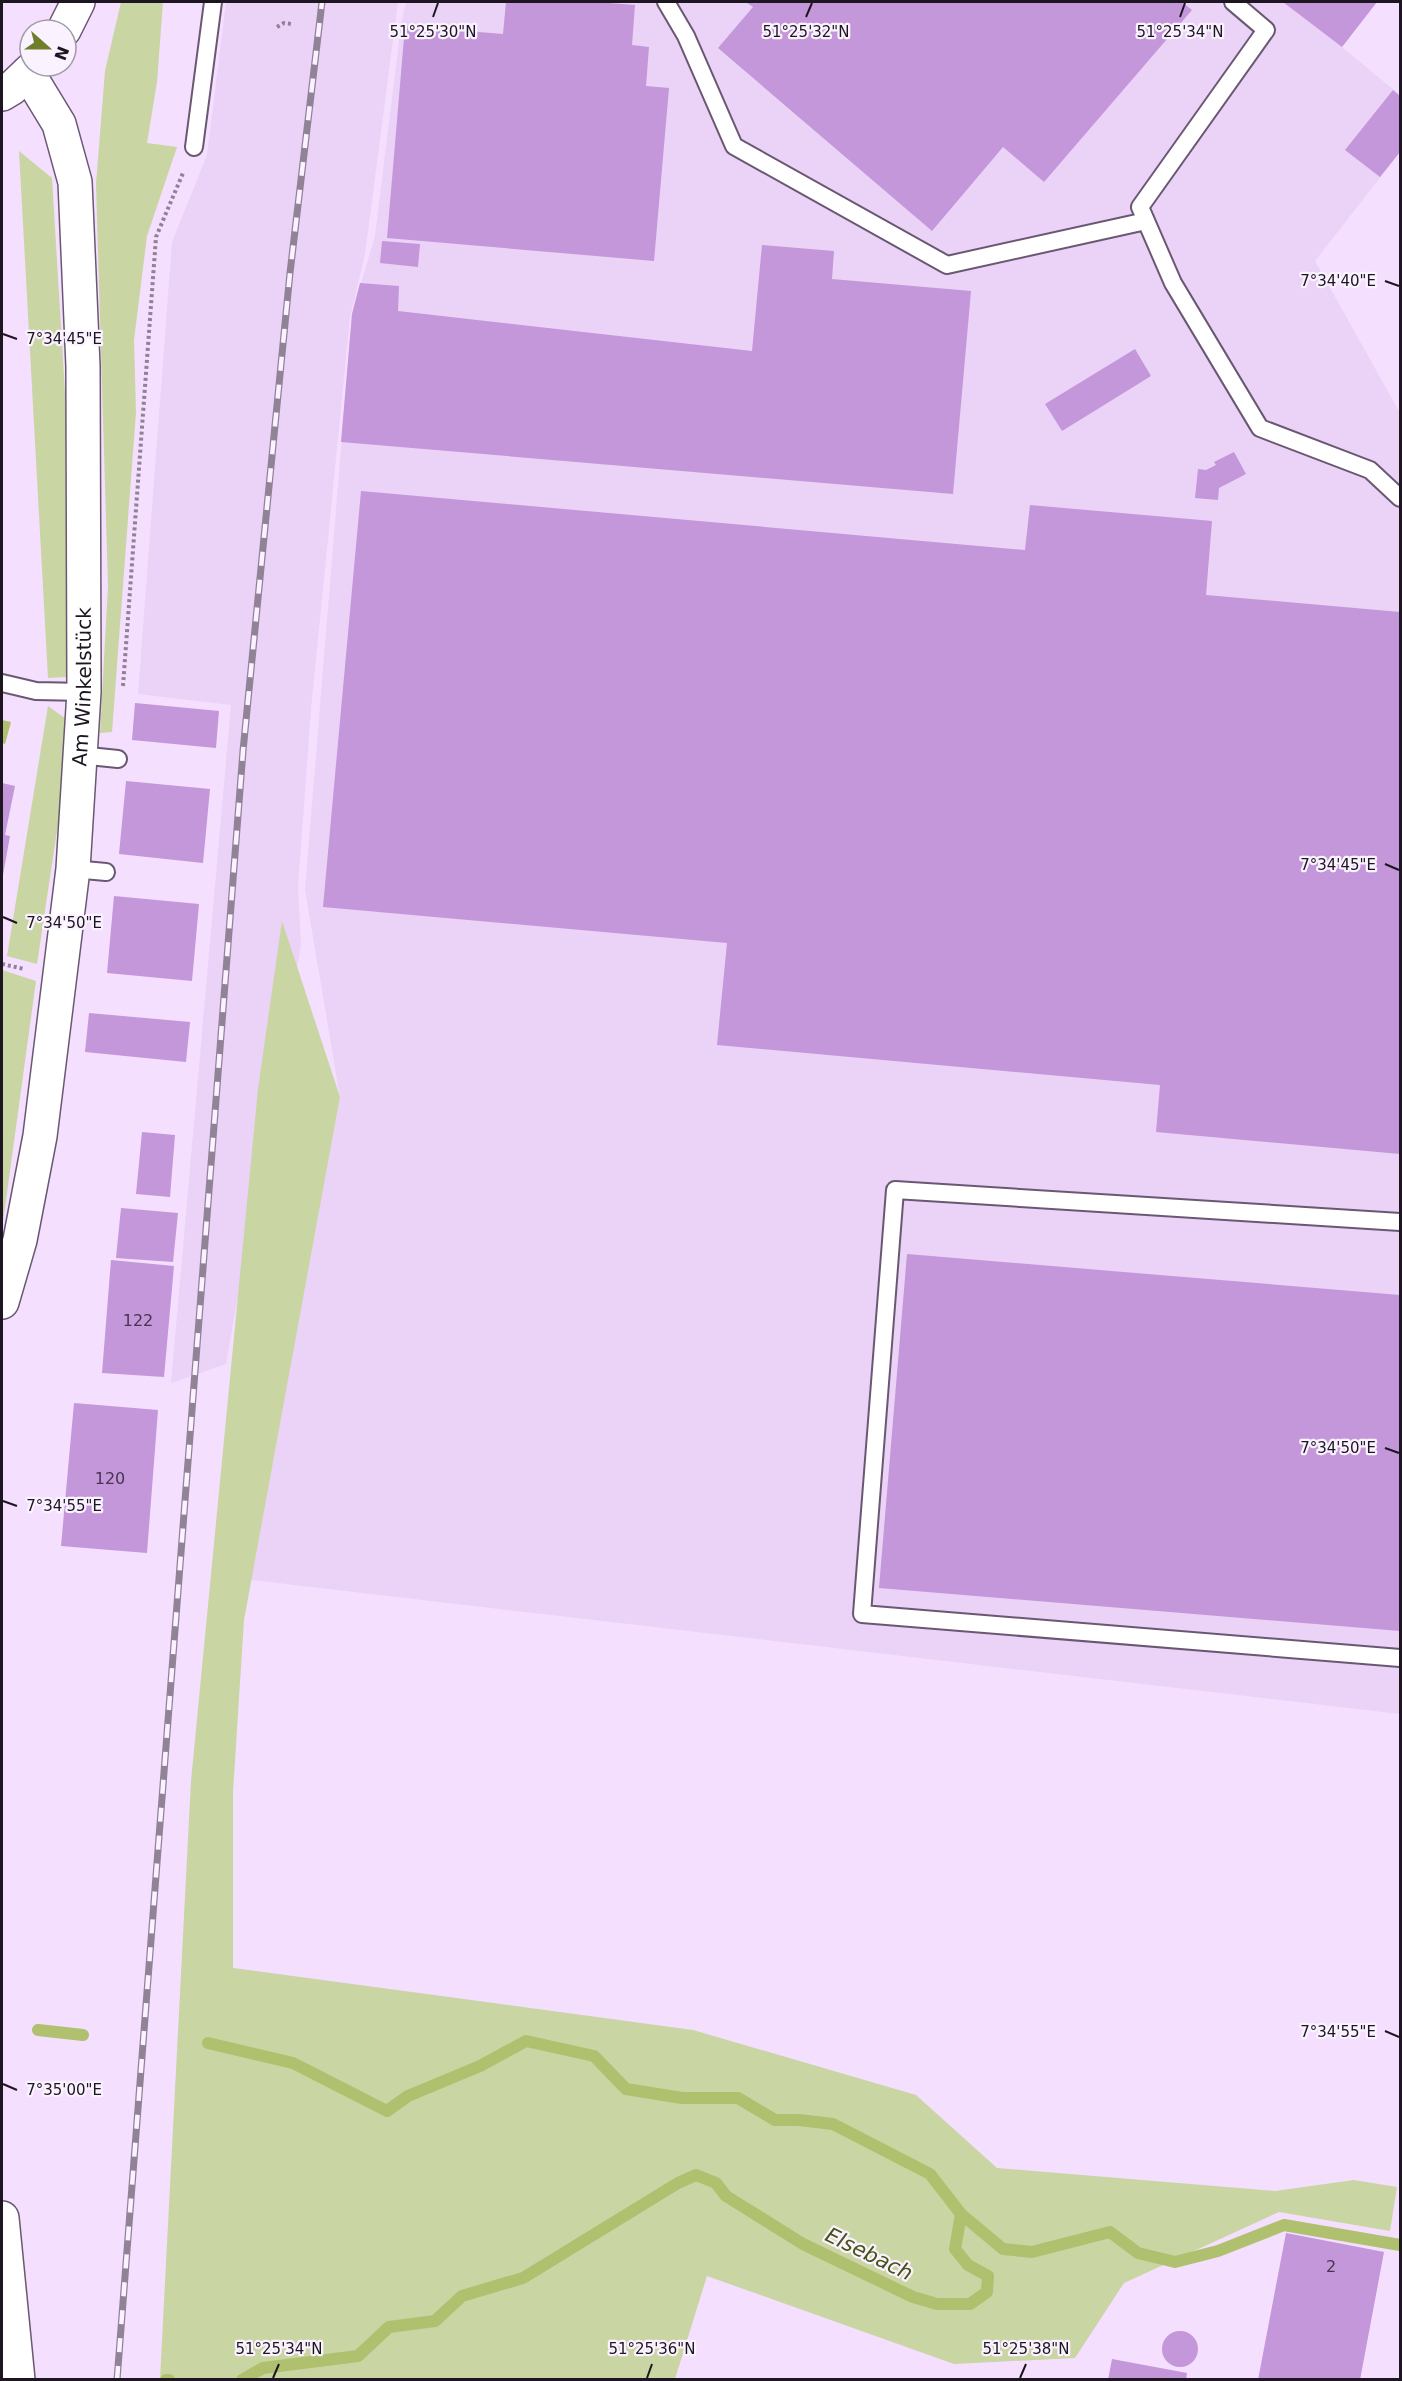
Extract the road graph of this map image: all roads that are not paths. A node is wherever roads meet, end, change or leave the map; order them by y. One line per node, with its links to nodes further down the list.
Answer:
1 (78, 2): 5 (street)
2 (213, 2): 9 (lane)
3 (666, 2): 10 (lane)
4 (1233, 2): 10 (lane)
5 (70, 18)
6 (22, 78): 8 (street)
7 (36, 78): 13 (street, Am Winkelstück)
8 (2, 94)
9 (194, 147)
10 (1146, 221): 11 (lane)
11 (1401, 498)
12 (2, 683): 13 (lane)
13 (84, 692): 14 (street, Am Winkelstück)
14 (79, 755): 15 (lane); 16 (street, Am Winkelstück)
15 (117, 759)
16 (73, 869): 17 (lane); 19 (street, Am Winkelstück)
17 (106, 872)
18 (1401, 1222): 20 (lane)
19 (2, 1302)
20 (1401, 1658)
21 (2, 2218): 22 (street)
22 (4, 2269): 23 (street)
23 (18, 2379)

